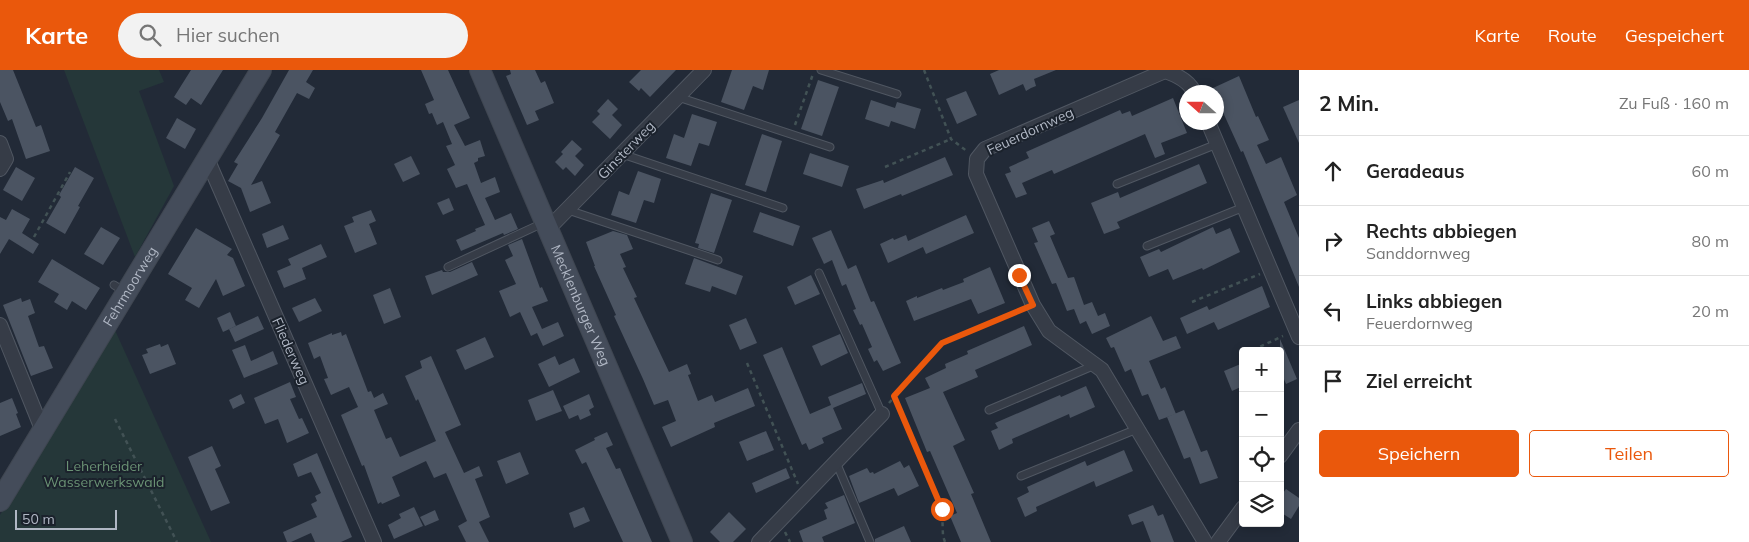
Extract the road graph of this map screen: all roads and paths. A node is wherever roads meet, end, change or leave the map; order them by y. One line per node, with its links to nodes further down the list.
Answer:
1 (261, 70): 18 (street, Fehrmoorweg)
2 (480, 70): 26 (street, Mecklenburger Weg)
3 (704, 70): 9 (street, Ginsterweg)
4 (814, 70): 11 (path)
5 (821, 70): 8 (lane)
6 (924, 70): 12 (path)
7 (1188, 85): 17 (street, Feuerdornweg)
8 (897, 94)
9 (677, 97): 11 (lane); 16 (street, Ginsterweg)
10 (1211, 130): 14 (street)
11 (792, 135): 15 (lane)
12 (951, 139): 17 (path); 19 (path)
13 (0, 143): 20 (street)
14 (1217, 144): 22 (lane); 23 (street)
15 (830, 147)
16 (622, 154): 24 (lane); 25 (street, Ginsterweg)
17 (977, 159): 34 (street, Feuerdornweg)
18 (208, 160): 44 (street, Fehrmoorweg); 54 (street, Fliederweg)
19 (885, 167)
20 (0, 169)
21 (70, 172): 27 (path)
22 (1117, 184)
23 (1244, 207): 28 (lane); 31 (street)
24 (783, 208)
25 (568, 210): 26 (street, Ginsterweg); 29 (lane)
26 (546, 226): 30 (lane); 55 (street, Mecklenburger Weg)
27 (34, 237)
28 (1147, 246)
29 (718, 260)
30 (448, 267)
31 (1270, 269): 33 (path); 36 (street)
32 (819, 273): 42 (lane)
33 (1192, 302)
34 (1033, 305): 39 (street, Feuerdornweg); 40 (path)
35 (0, 325): 44 (street)
36 (1297, 333): 37 (path)
37 (1260, 347)
38 (747, 363): 50 (path)
39 (1095, 365): 41 (lane); 45 (street, Feuerdornweg)
40 (894, 396): 42 (path); 58 (path)
41 (989, 410)
42 (882, 414): 48 (street)
43 (115, 419): 53 (path)
44 (42, 429): 51 (street, Fehrmoorweg)
45 (1137, 429): 49 (lane); 59 (street, Feuerdornweg)
46 (1299, 430): 47 (street)
47 (1284, 451)
48 (836, 462): 50 (street); 57 (lane)
49 (1021, 476)
50 (803, 496): 56 (street)
51 (0, 501)
52 (1239, 513): 60 (street)
53 (177, 542)
54 (374, 542)
55 (682, 542)
56 (759, 542)
57 (870, 542)
58 (945, 542)
59 (1204, 542)
60 (1218, 542)

